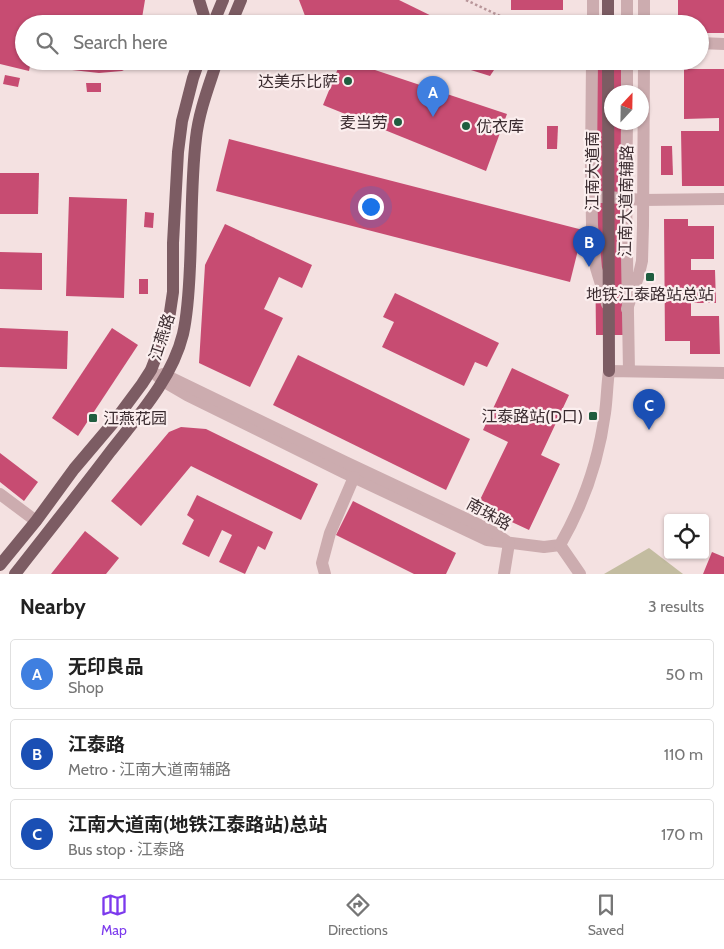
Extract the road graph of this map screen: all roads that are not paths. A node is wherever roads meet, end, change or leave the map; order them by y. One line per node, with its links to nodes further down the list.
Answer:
1 (199, 0): 8 (main road)
2 (223, 0): 9 (main road)
3 (241, 0): 10 (main road)
4 (593, 0): 11 (street)
5 (608, 0): 12 (main road)
6 (627, 0): 13 (street)
7 (644, 0): 14 (street)
8 (204, 15)
9 (217, 15)
10 (235, 15)
11 (593, 15)
12 (608, 15)
13 (627, 15)
14 (644, 15)
15 (709, 43): 16 (street)
16 (724, 44)
17 (196, 70): 32 (main road, 江燕路)
18 (214, 70): 36 (main road, 江燕路)
19 (592, 70): 25 (street, 江南大道南辅路)
20 (608, 70): 26 (main road, 江南大道南)
21 (627, 70): 23 (street)
22 (644, 70): 29 (street, 江南大道南辅路)
23 (627, 85)
24 (626, 130): 27 (street, 江南大道南)
25 (592, 197): 26 (street); 30 (street, 江南大道南辅路)
26 (608, 197): 27 (street); 30 (main road, 江南大道南)
27 (626, 198): 29 (street); 31 (street, 江南大道南)
28 (724, 199): 29 (street)
29 (643, 200): 31 (street, 江南大道南辅路)
30 (608, 306): 33 (main road, 江南大道南)
31 (627, 309): 34 (street, 江南大道南)
32 (151, 370): 36 (street, 南珠路); 39 (main road, 江燕路)
33 (609, 371): 34 (street); 41 (street)
34 (629, 371): 35 (street)
35 (724, 373)
36 (165, 378): 37 (street, 南珠路); 40 (street, 南珠路); 43 (main road, 江燕路)
37 (354, 477): 40 (street, 南珠路); 44 (street)
38 (0, 494): 39 (street)
39 (36, 521): 42 (main road, 江燕路)
40 (509, 543): 41 (street); 45 (street)
41 (560, 545): 46 (street)
42 (0, 565)
43 (15, 574)
44 (325, 574)
45 (504, 574)
46 (580, 574)

